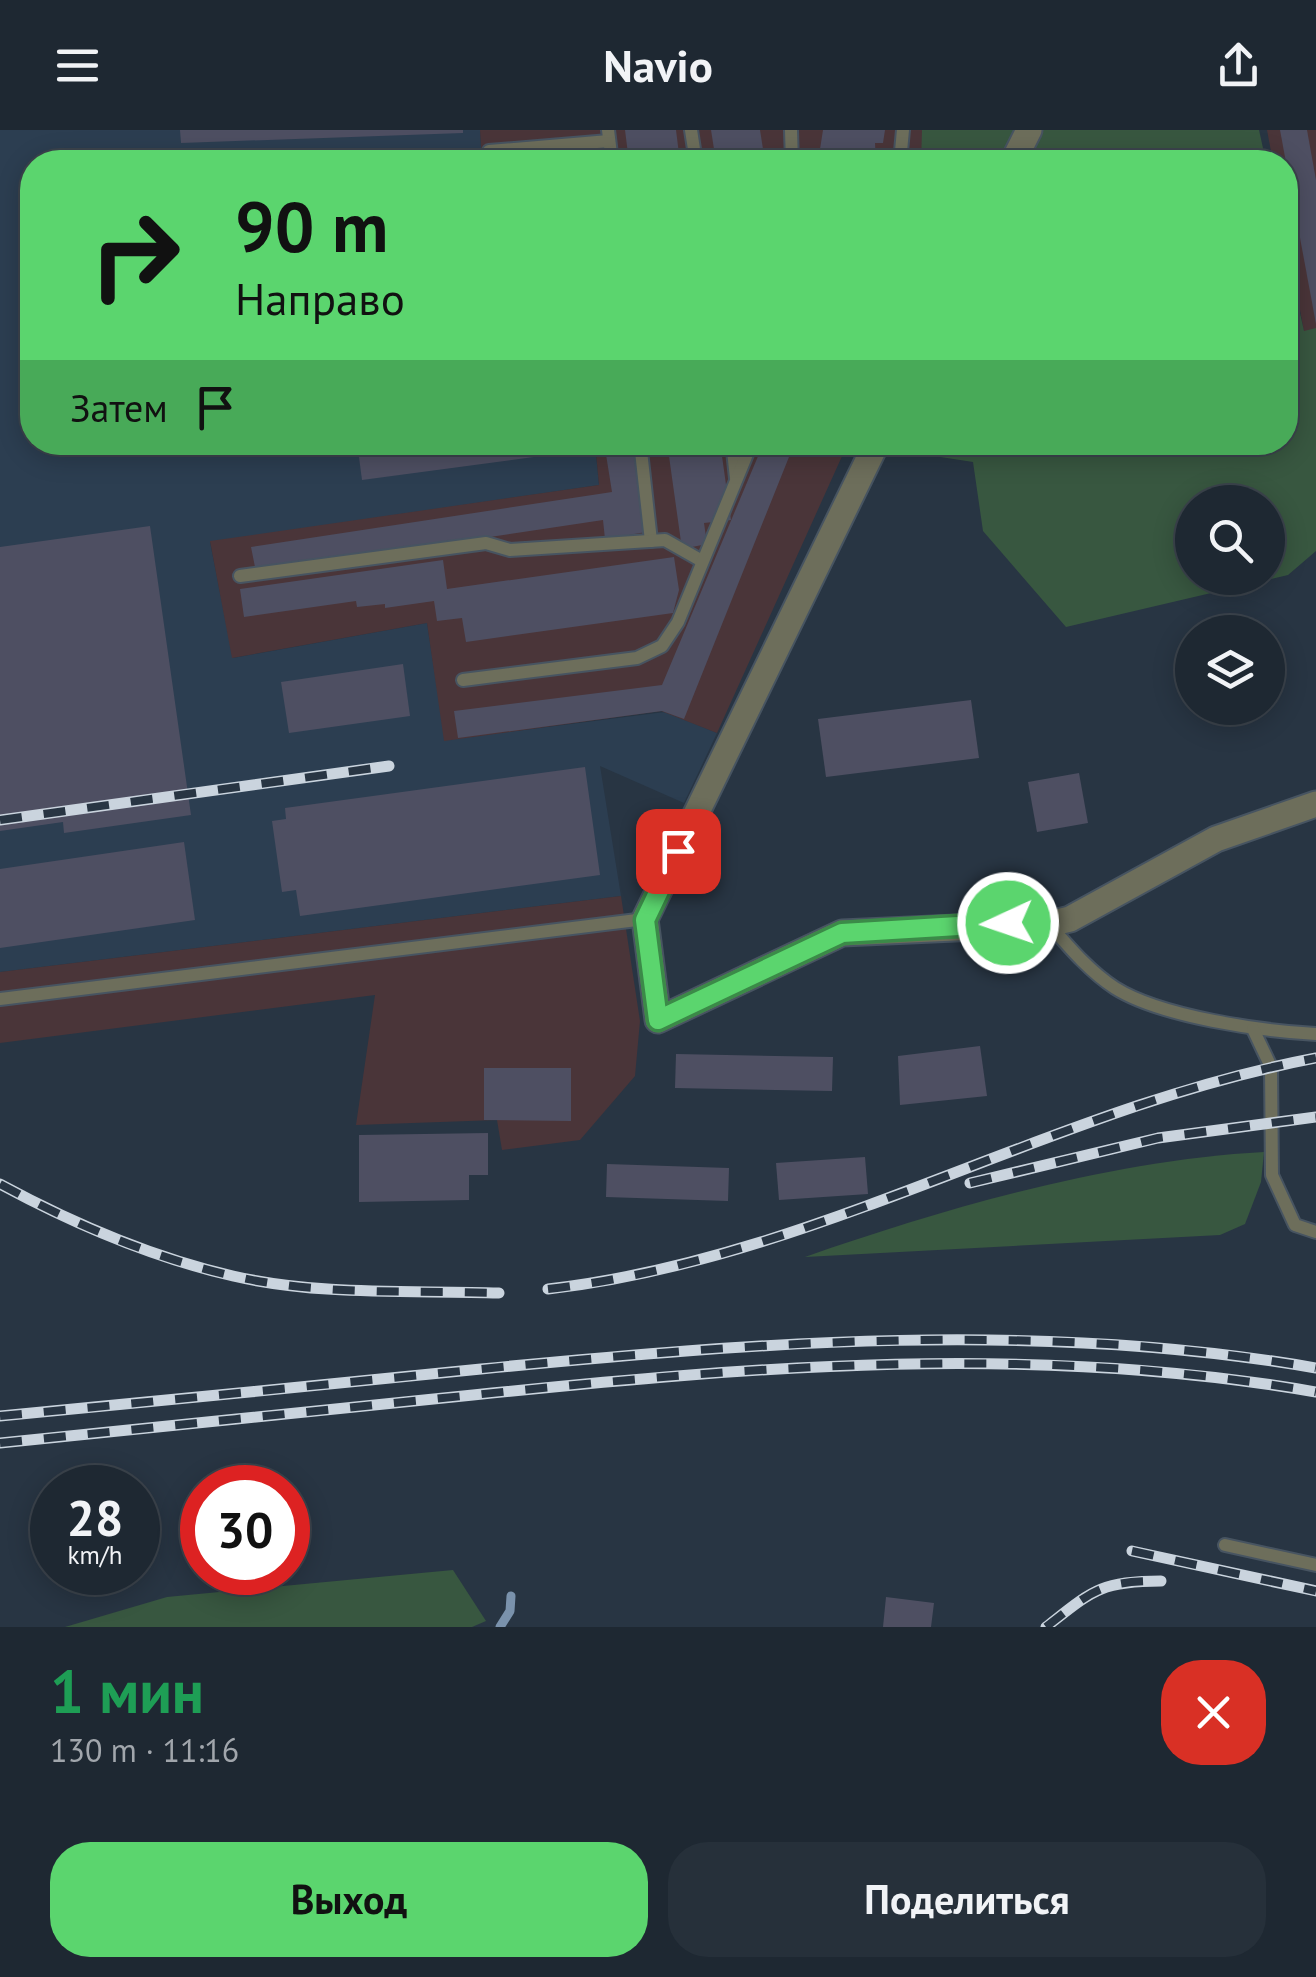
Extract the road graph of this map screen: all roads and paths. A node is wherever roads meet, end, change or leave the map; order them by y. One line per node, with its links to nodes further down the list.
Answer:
1 (609, 135): 2 (lane)
2 (489, 150)
3 (641, 455): 8 (lane)
4 (733, 455): 7 (lane)
5 (747, 455): 7 (lane)
6 (871, 455): 13 (street)
7 (736, 480): 9 (lane)
8 (650, 542): 9 (lane); 10 (lane)
9 (702, 561): 11 (lane)
10 (240, 576)
11 (463, 680)
12 (1316, 804): 14 (street)
13 (645, 920): 14 (street); 15 (lane)
14 (1048, 924): 16 (lane)
15 (0, 999)
16 (1254, 1029): 17 (lane); 18 (lane)
17 (1316, 1034)
18 (1316, 1232)
19 (1225, 1545): 20 (lane)
20 (1316, 1565)

